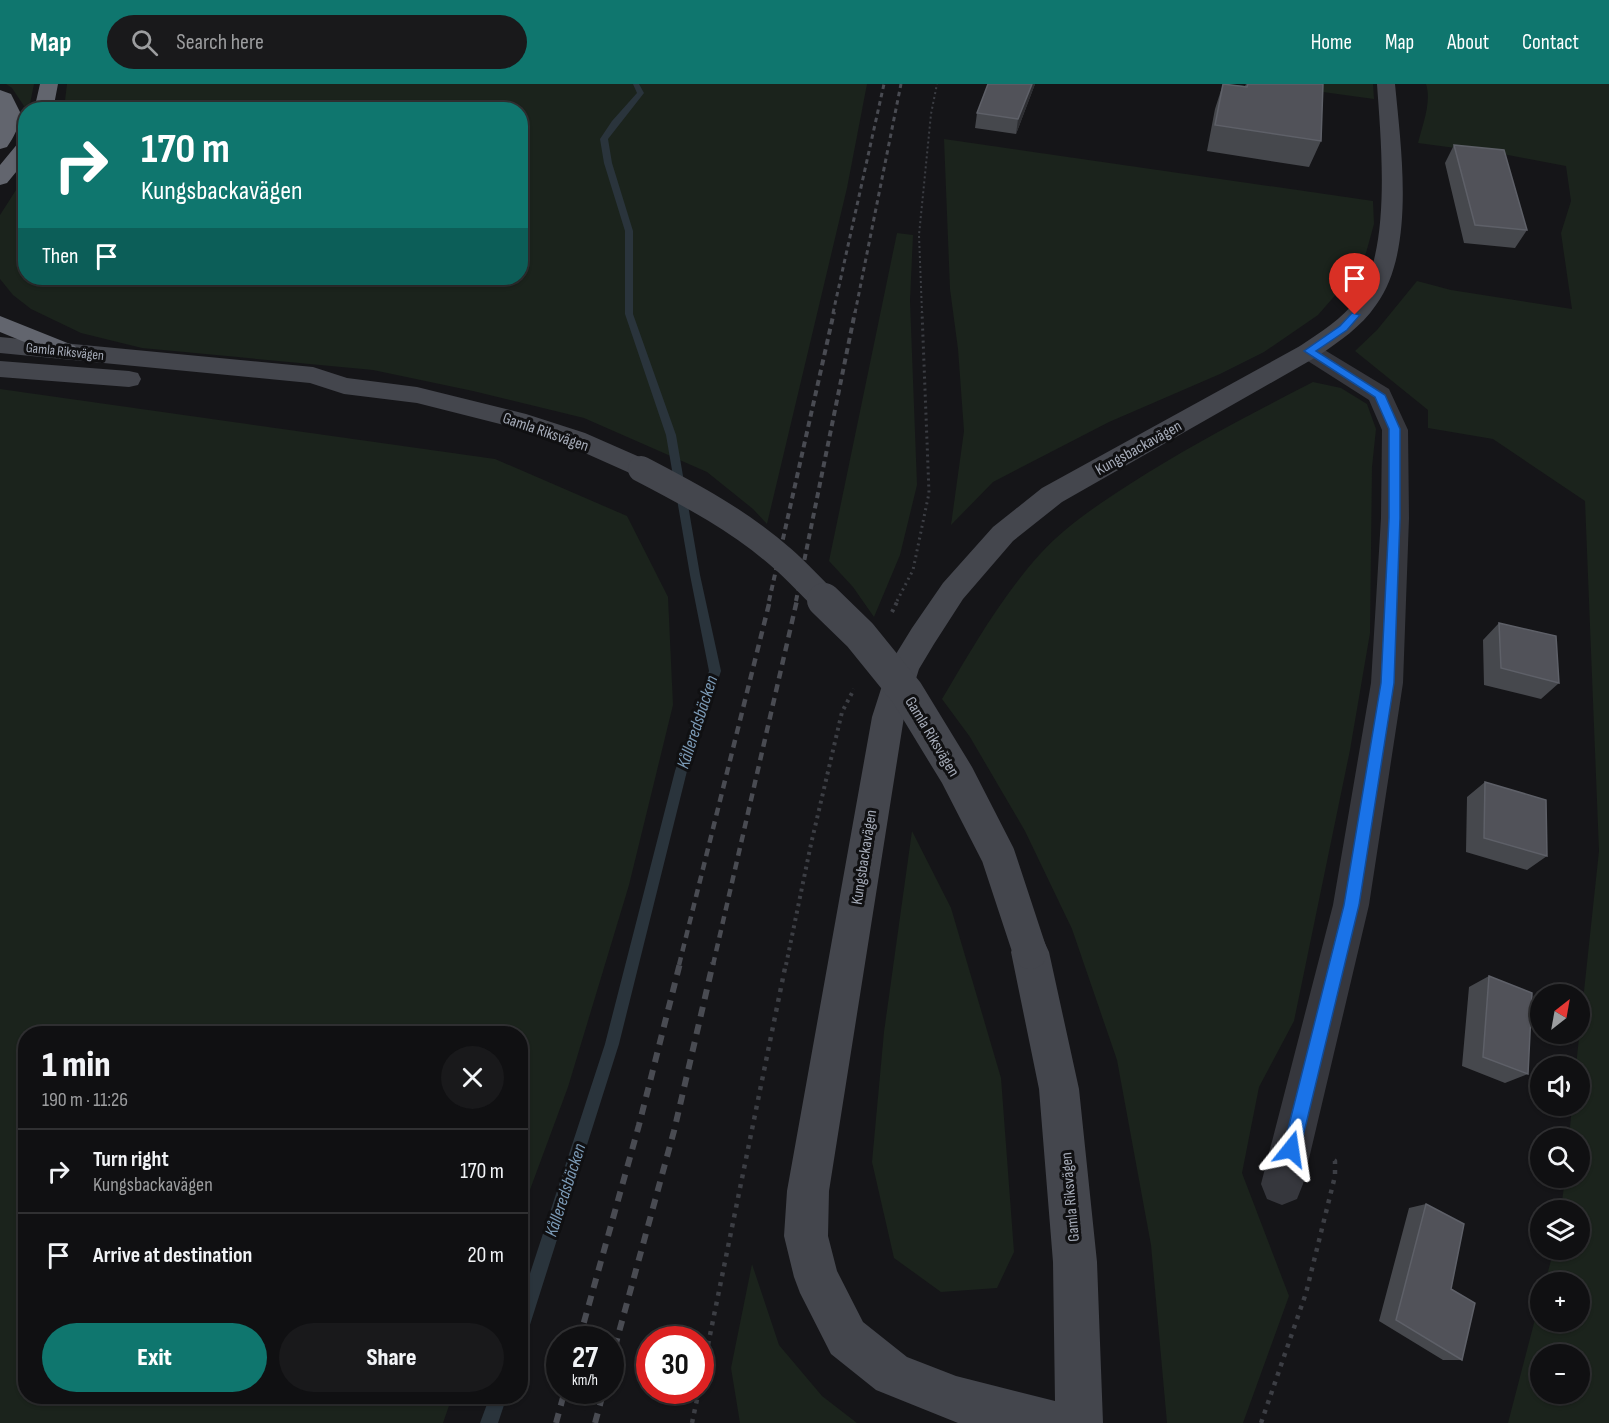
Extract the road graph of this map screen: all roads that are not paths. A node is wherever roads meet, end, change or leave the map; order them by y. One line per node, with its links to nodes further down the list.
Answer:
1 (49, 84): 4 (highway)
2 (1386, 84): 11 (street, Kungsbackavägen)
3 (0, 96): 5 (highway)
4 (45, 102)
5 (0, 143)
6 (18, 155): 7 (highway)
7 (1, 175)
8 (0, 323): 10 (highway)
9 (0, 345): 10 (street, Gamla Riksvägen)
10 (66, 351): 13 (street, Gamla Riksvägen)
11 (1309, 351): 14 (street); 15 (street, Kungsbackavägen)
12 (0, 369): 13 (street, Gamla Riksvägen)
13 (344, 386): 16 (street, Gamla Riksvägen, bridge)
14 (1282, 1184)
15 (1051, 1423)
16 (1079, 1423)

